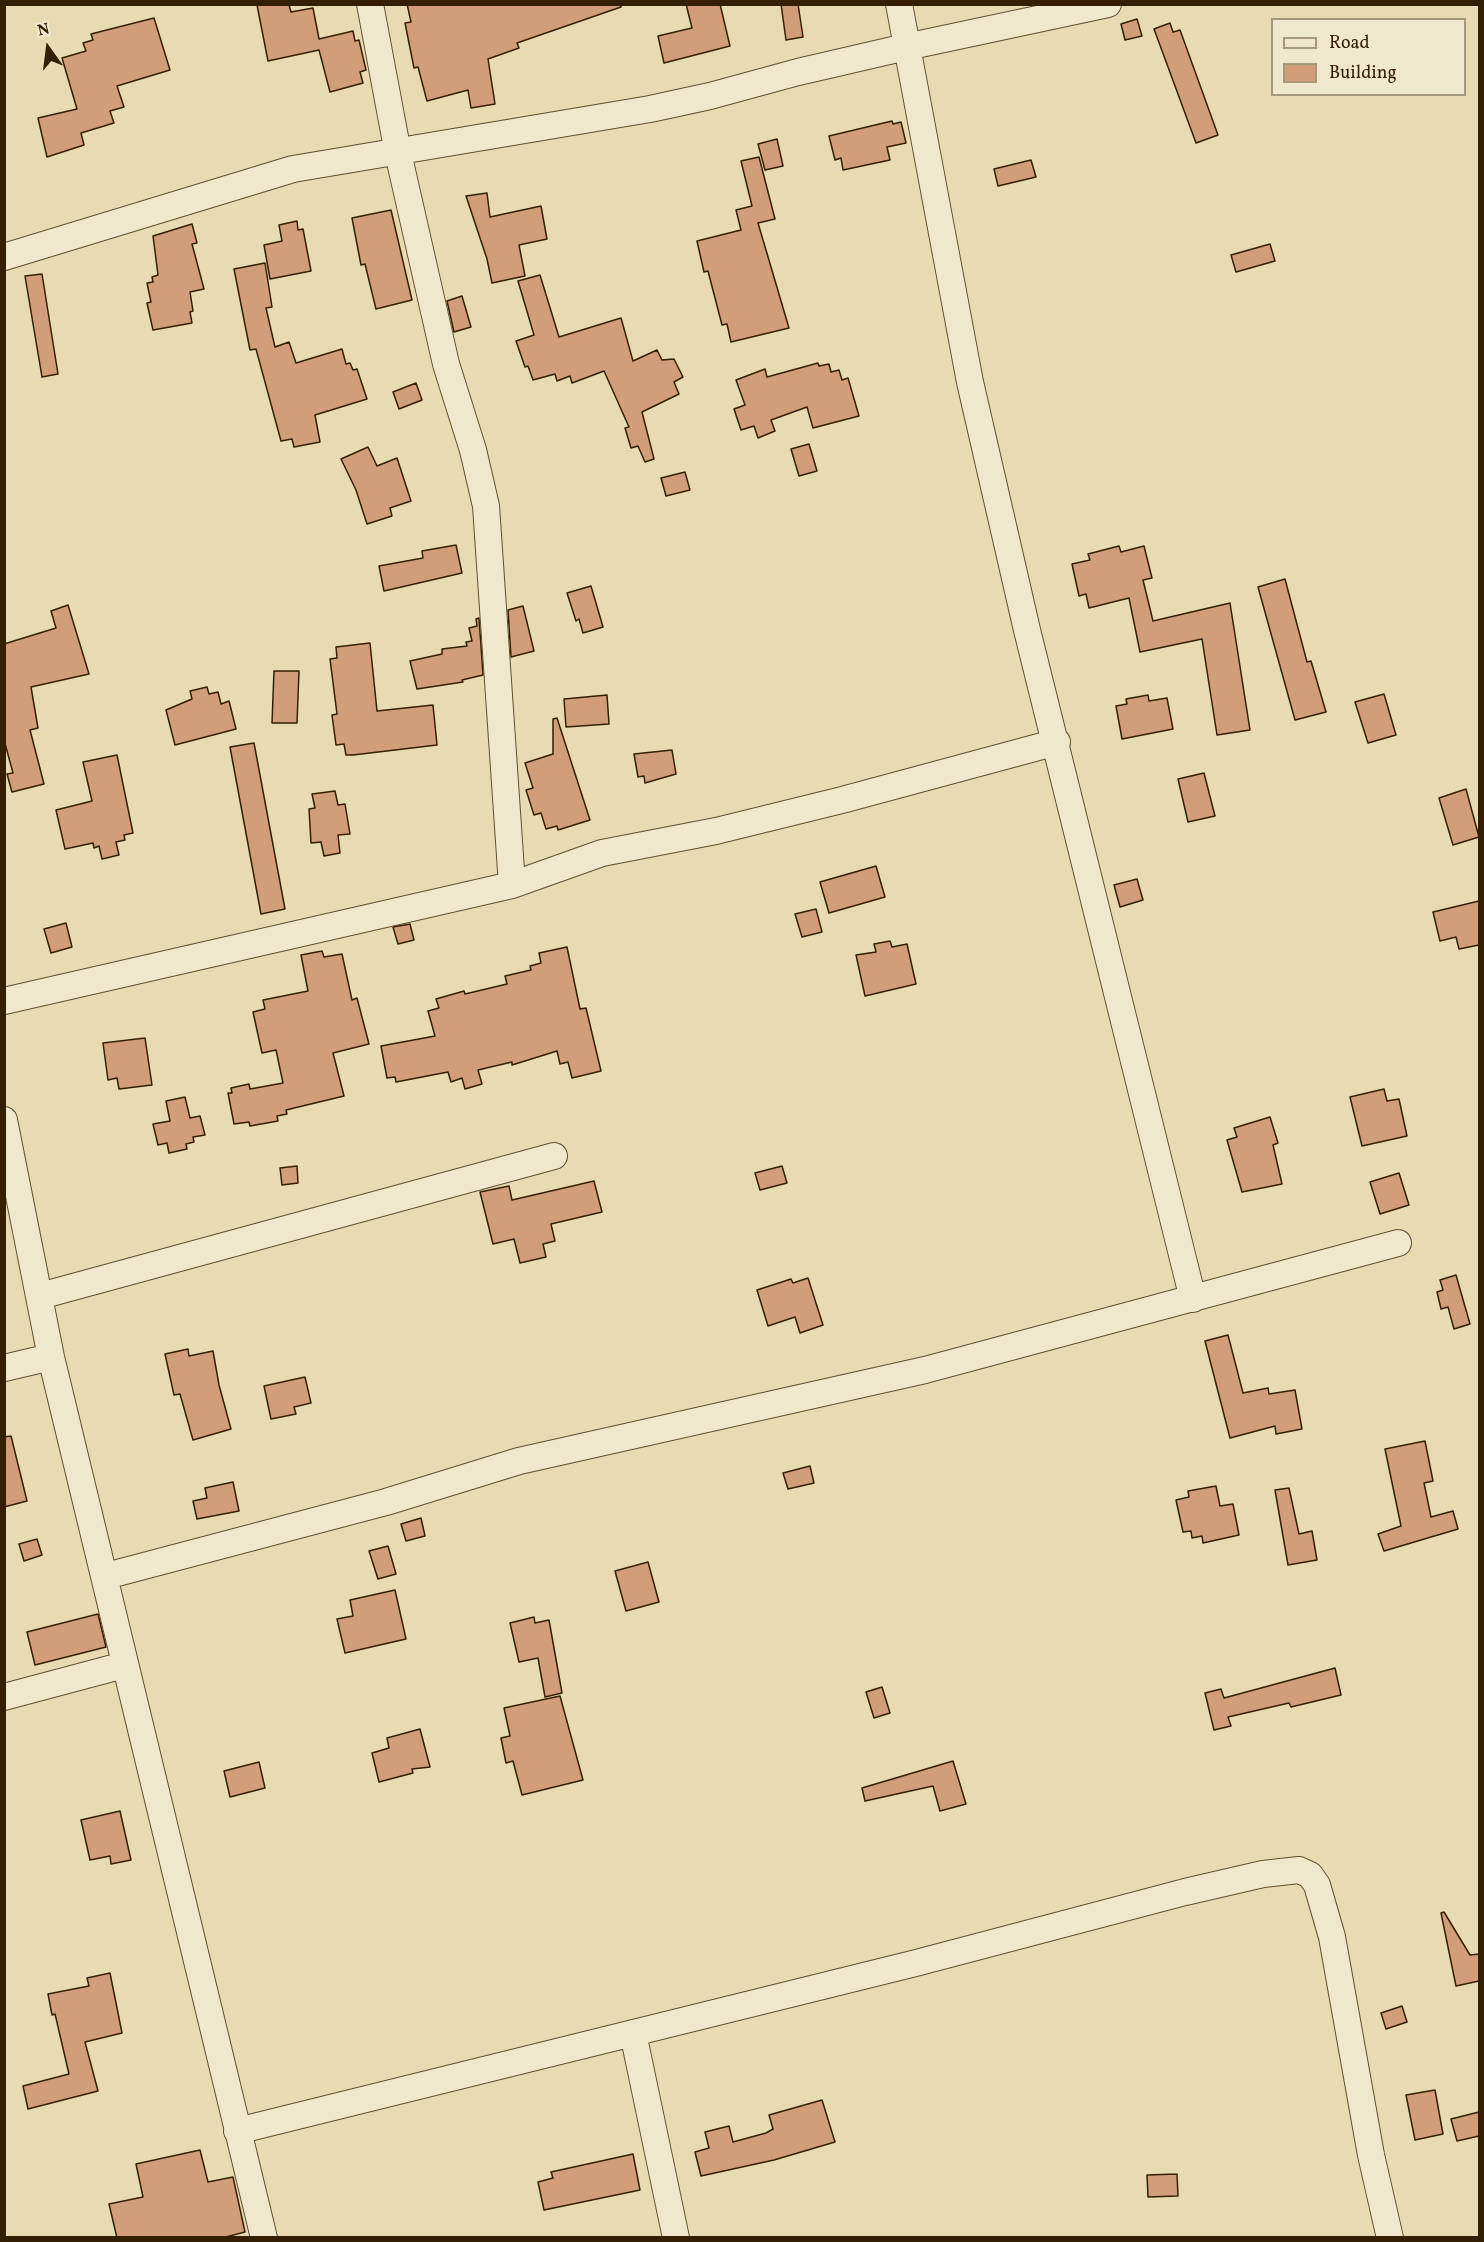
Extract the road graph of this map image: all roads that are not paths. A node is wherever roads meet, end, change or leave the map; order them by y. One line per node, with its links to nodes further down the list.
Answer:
1 (370, 4): 5 (street)
2 (899, 4): 4 (street)
3 (1108, 4): 4 (street)
4 (906, 47): 5 (street); 7 (street)
5 (398, 153): 6 (street); 8 (street)
6 (4, 257)
7 (1057, 742): 8 (street); 14 (street)
8 (512, 885): 9 (street)
9 (4, 1001)
10 (4, 1120): 13 (street)
11 (554, 1156): 13 (street)
12 (1398, 1243): 14 (street)
13 (40, 1296): 15 (street)
14 (1193, 1299): 17 (street)
15 (51, 1357): 16 (street); 17 (street)
16 (4, 1368)
17 (106, 1576): 18 (street)
18 (124, 1665): 19 (street); 21 (street)
19 (4, 1697)
20 (633, 2033): 21 (street); 23 (street); 24 (street)
21 (237, 2131): 22 (street)
22 (264, 2238)
23 (676, 2238)
24 (1390, 2238)

